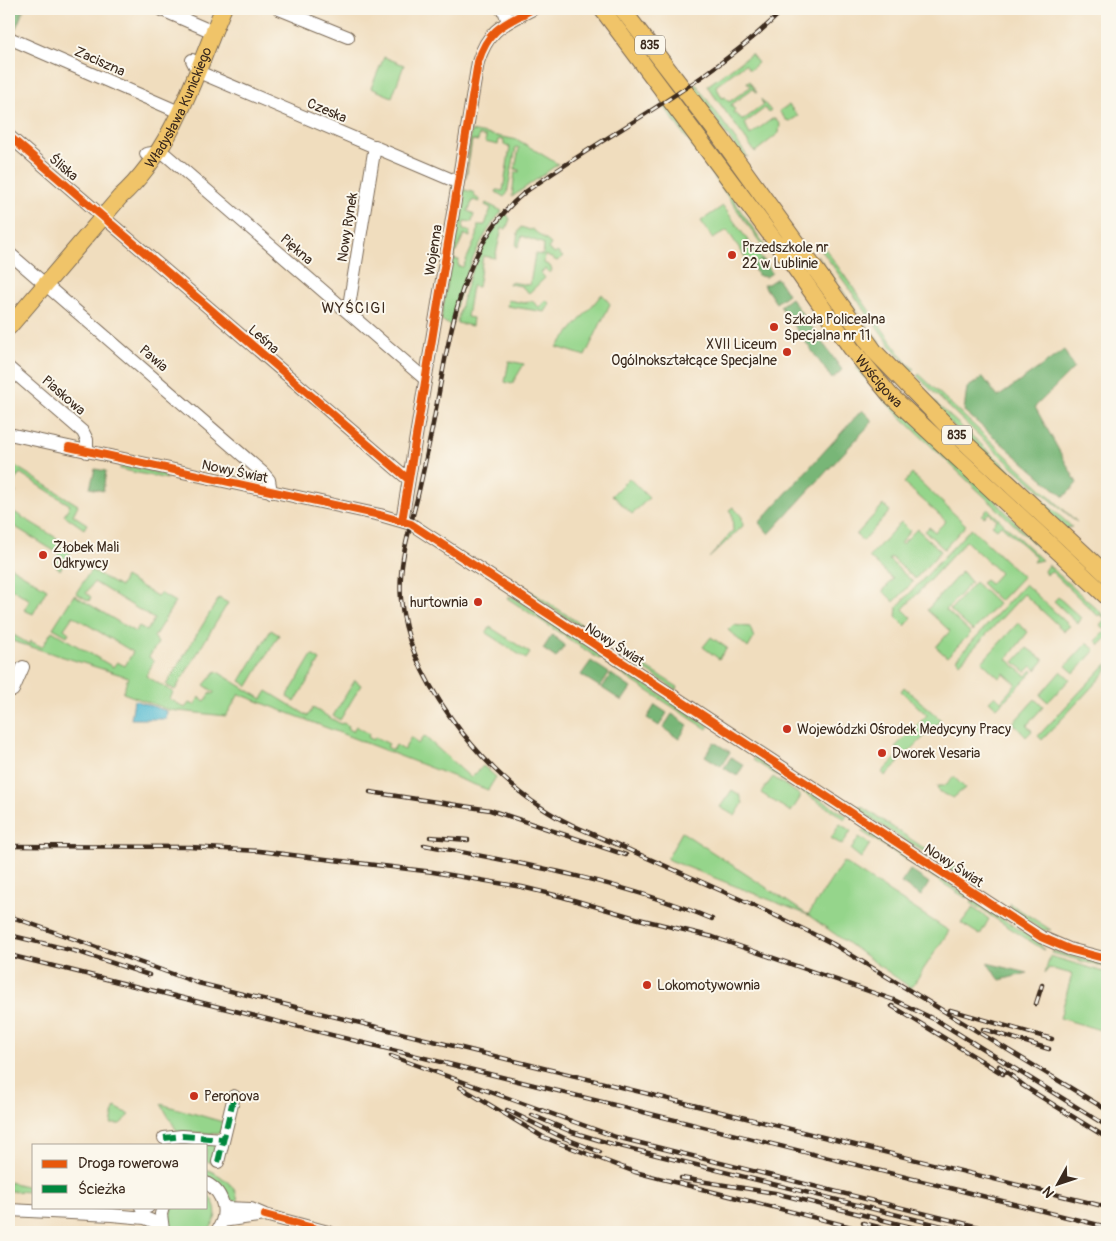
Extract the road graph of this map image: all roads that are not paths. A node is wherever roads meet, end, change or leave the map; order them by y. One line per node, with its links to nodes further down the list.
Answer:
1 (160, 9): 10 (street)
2 (212, 9): 10 (main road, Władysława Kunickiego)
3 (222, 9): 10 (main road, Władysława Kunickiego)
4 (280, 9): 11 (street)
5 (501, 9): 9 (street)
6 (533, 9): 9 (street, Wojenna)
7 (602, 9): 32 (main road, Wyścigowa / 835)
8 (622, 9): 31 (main road, Wyścigowa / 835)
9 (508, 22): 18 (street, Wojenna)
10 (209, 30): 13 (main road, Władysława Kunickiego)
11 (348, 37)
12 (9, 38): 14 (street, Zaciszna)
13 (194, 65): 14 (main road, Władysława Kunickiego); 16 (street, Czeska)
14 (175, 111): 17 (main road, Władysława Kunickiego)
15 (9, 136): 19 (street, Śliska)
16 (375, 146): 18 (street, Czeska); 22 (street, Nowy Rynek)
17 (152, 153): 19 (main road, Władysława Kunickiego); 22 (street, Piękna)
18 (457, 182): 25 (street, Wojenna)
19 (103, 217): 21 (main road, Władysława Kunickiego); 28 (street, Leśna)
20 (9, 253): 21 (street, Pawia)
21 (46, 285): 23 (main road, Władysława Kunickiego); 29 (street, Pawia)
22 (348, 312): 25 (street, Piękna)
23 (9, 327)
24 (9, 368): 27 (street, Piaskowa)
25 (425, 379): 28 (street, Wojenna)
26 (9, 434): 27 (street, Nowy Świat)
27 (87, 452): 29 (street, Nowy Świat)
28 (408, 479): 30 (street, Wojenna)
29 (271, 492): 30 (street, Nowy Świat)
30 (402, 521): 35 (street, Nowy Świat)
31 (1107, 574)
32 (1107, 597)
33 (23, 667): 34 (street)
34 (9, 690)
35 (1107, 959)
36 (234, 1096): 38 (street)
37 (164, 1138): 38 (street)
38 (223, 1139): 39 (street)
39 (218, 1162)
40 (208, 1185): 44 (street)
41 (9, 1202): 42 (street)
42 (32, 1202)
43 (163, 1208): 48 (street)
44 (224, 1208): 46 (street); 47 (street)
45 (9, 1210): 48 (street)
46 (265, 1215): 47 (street); 49 (street)
47 (219, 1227)
48 (163, 1229)
49 (328, 1232)

